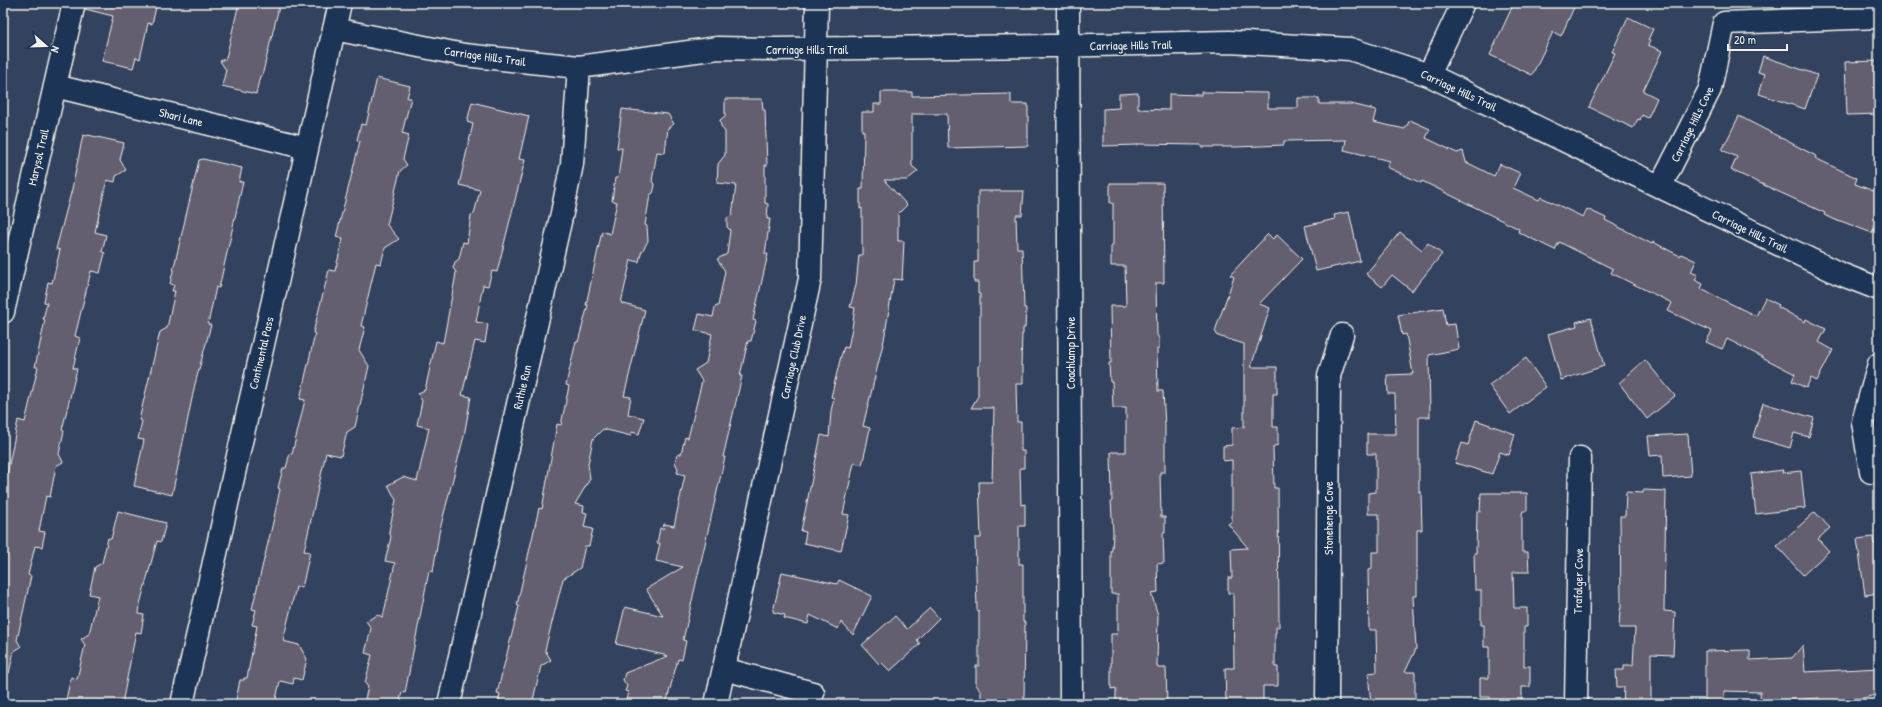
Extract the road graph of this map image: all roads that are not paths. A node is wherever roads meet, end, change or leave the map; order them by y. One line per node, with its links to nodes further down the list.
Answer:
1 (74, 3): 12 (street, Marysol Trail)
2 (340, 3): 7 (street, Continental Pass)
3 (817, 3): 9 (street, Carriage Club Drive)
4 (1068, 3): 8 (street, Coachlamp Drive)
5 (1463, 3): 11 (street)
6 (1879, 17): 14 (street, Carriage Hills Cove)
7 (334, 28): 10 (street, Carriage Hills Trail); 13 (street, Continental Pass)
8 (1069, 46): 9 (street, Carriage Hills Trail); 11 (street, Carriage Hills Trail); 26 (street, Coachlamp Drive)
9 (816, 49): 10 (street, Carriage Hills Trail); 21 (street, Carriage Club Drive)
10 (579, 67): 24 (street, Ruthie Run)
11 (1429, 75): 14 (street, Carriage Hills Trail)
12 (55, 86): 13 (street, Shari Lane); 16 (street, Marysol Trail)
13 (307, 148): 23 (street, Continental Pass)
14 (1660, 187): 15 (street, Carriage Hills Trail)
15 (1879, 289)
16 (3, 312)
17 (1342, 335): 27 (street, Stonehenge Cove)
18 (1879, 364): 20 (street)
19 (1580, 458): 28 (street, Trafalger Cove)
20 (1870, 472)
21 (724, 669): 22 (street); 25 (street, Carriage Club Drive)
22 (813, 693)
23 (182, 704)
24 (450, 704)
25 (716, 704)
26 (1071, 704)
27 (1327, 704)
28 (1576, 704)

